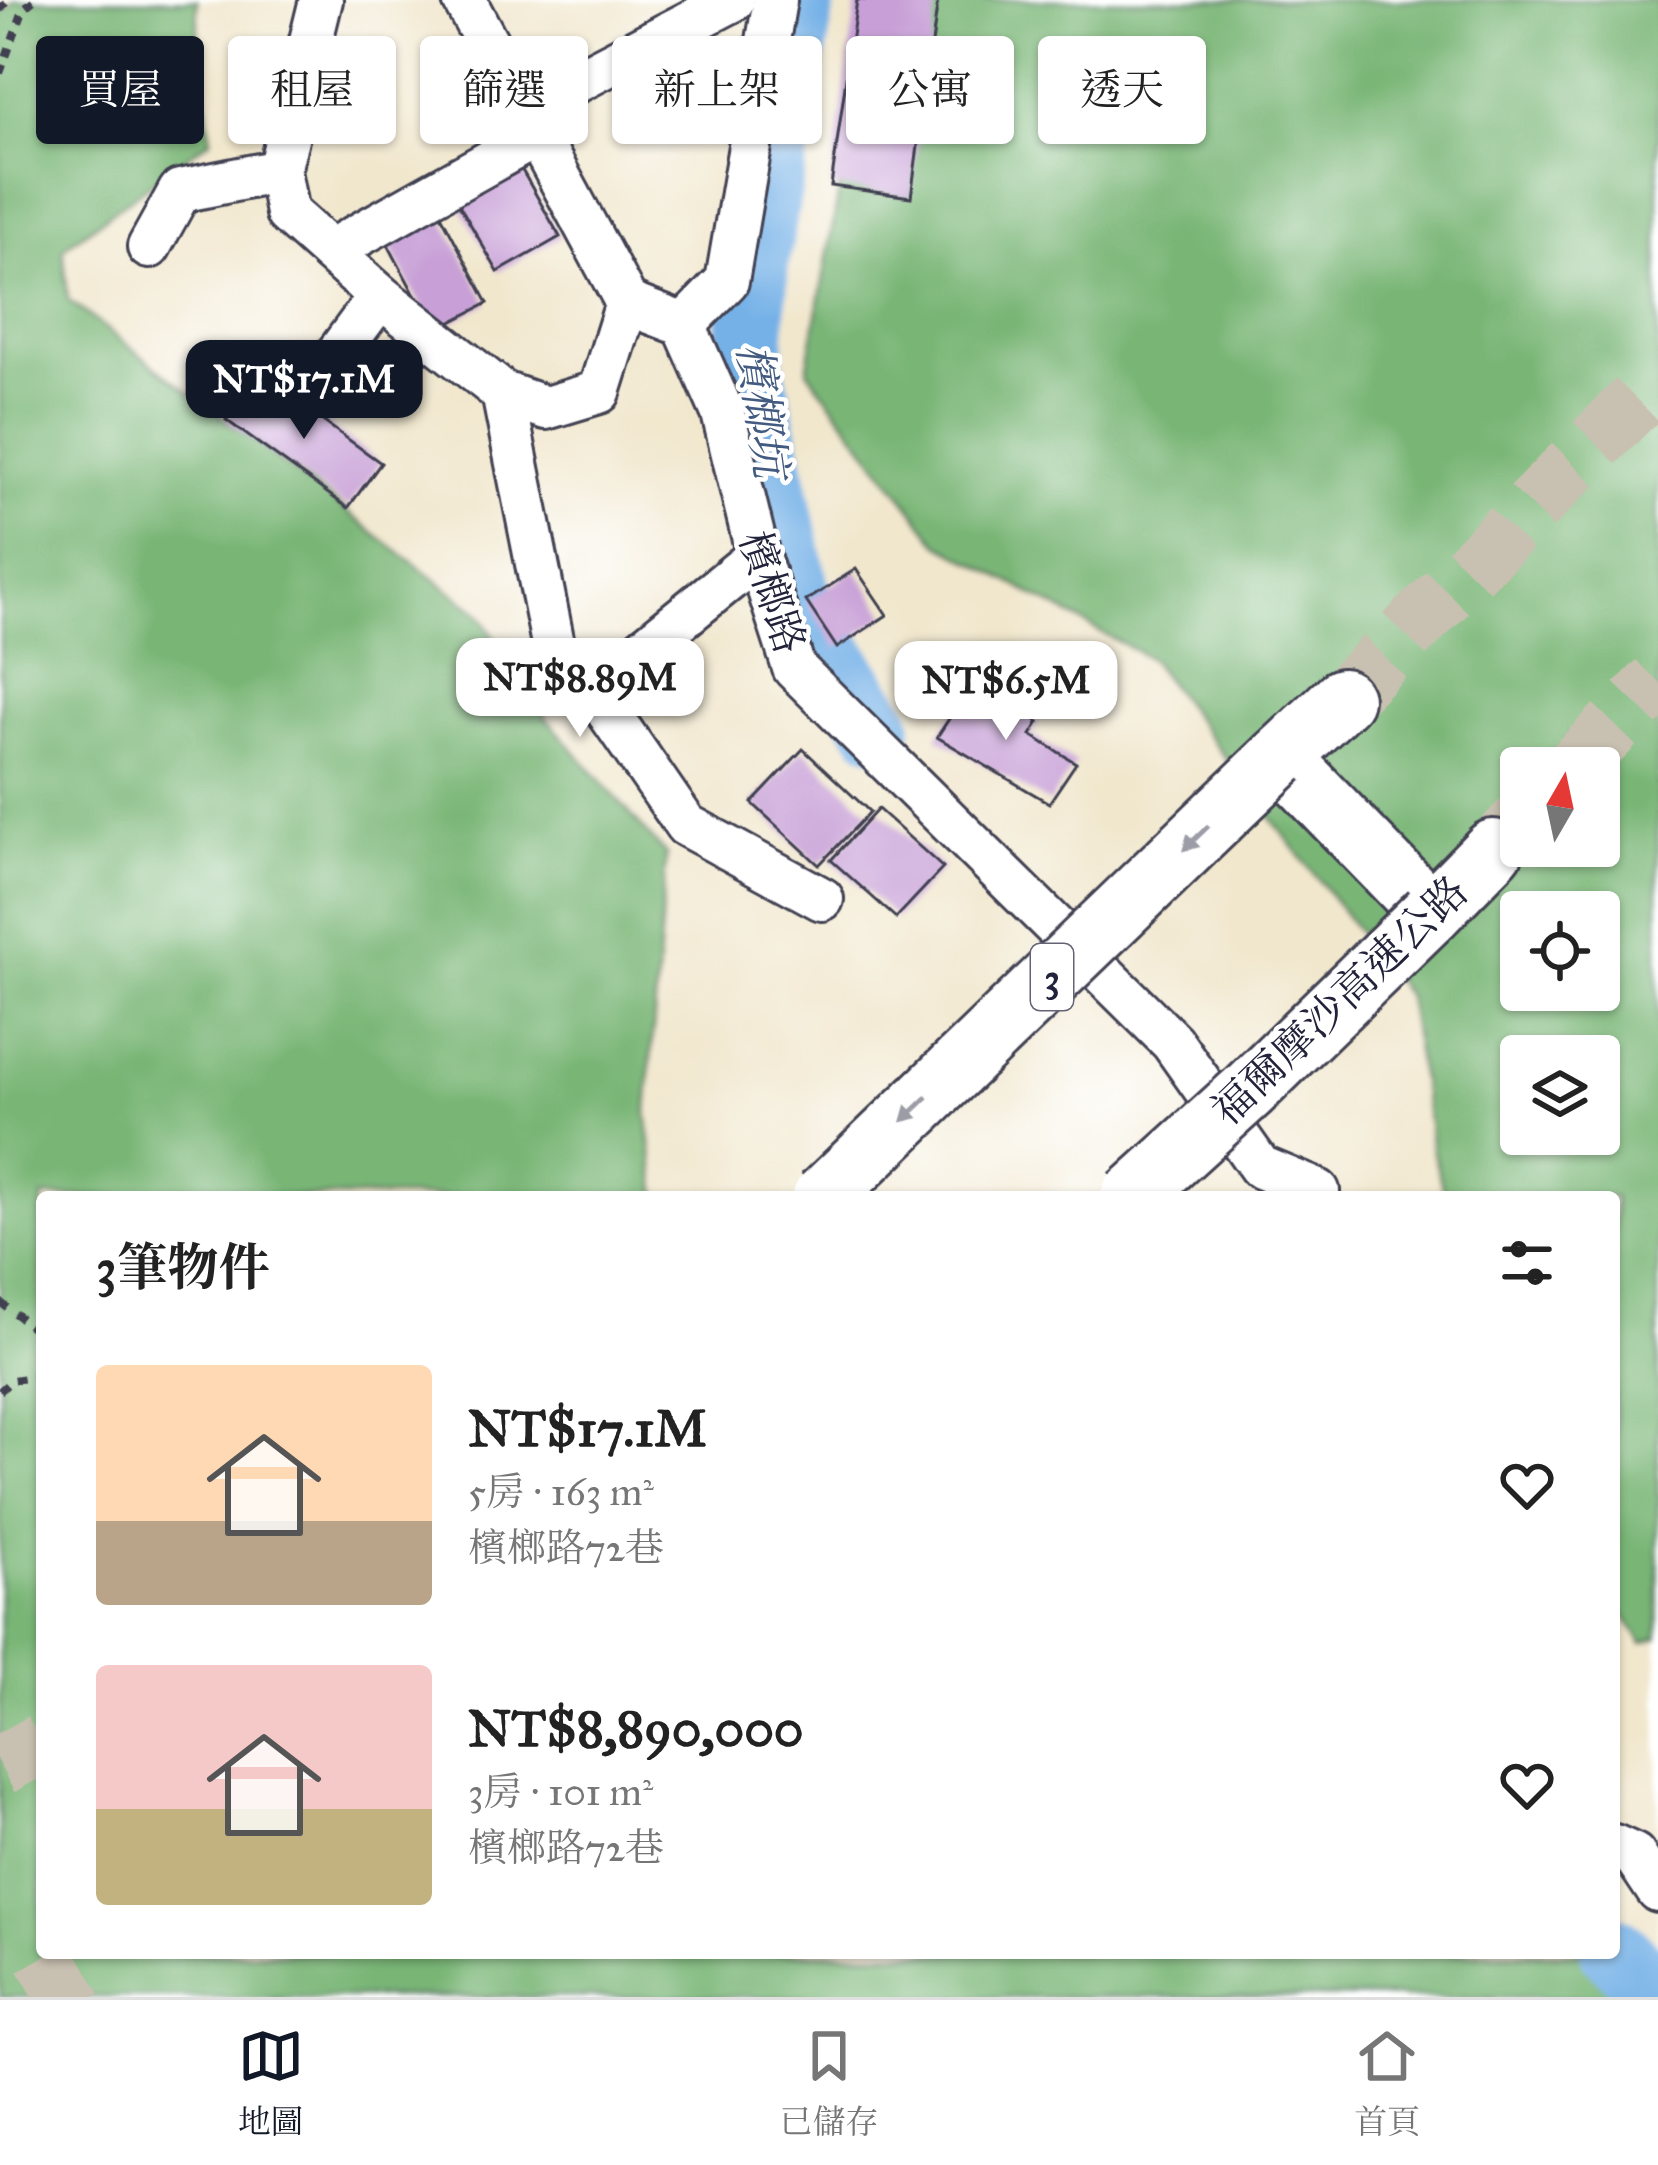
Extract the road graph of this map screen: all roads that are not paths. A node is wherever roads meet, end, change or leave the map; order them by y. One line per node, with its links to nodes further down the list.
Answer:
1 (321, 0): 9 (street)
2 (464, 0): 5 (street)
3 (733, 0): 6 (street)
4 (775, 0): 14 (street)
5 (484, 36)
6 (588, 88)
7 (497, 144): 11 (street)
8 (543, 144): 13 (street)
9 (279, 171): 10 (street); 11 (street)
10 (149, 247)
11 (330, 251): 12 (street)
12 (380, 296): 15 (street); 16 (street)
13 (627, 303): 14 (street); 15 (street)
14 (684, 326): 17 (street, 檳榔路)
15 (503, 393): 18 (street)
16 (308, 394)
17 (758, 556): 18 (street); 26 (street, 檳榔路)
18 (593, 690): 22 (street)
19 (1342, 699): 20 (highway, 3)
20 (1280, 757): 23 (highway); 24 (highway, 3, one-way to 24, bridge)
21 (1493, 850): 23 (highway, 福爾摩沙高速公路)
22 (822, 898)
23 (1431, 913): 25 (highway, 福爾摩沙高速公路, bridge)
24 (829, 1191)
25 (1138, 1191)
26 (1318, 1191)
27 (1620, 1849): 28 (street)
28 (1658, 1891)

